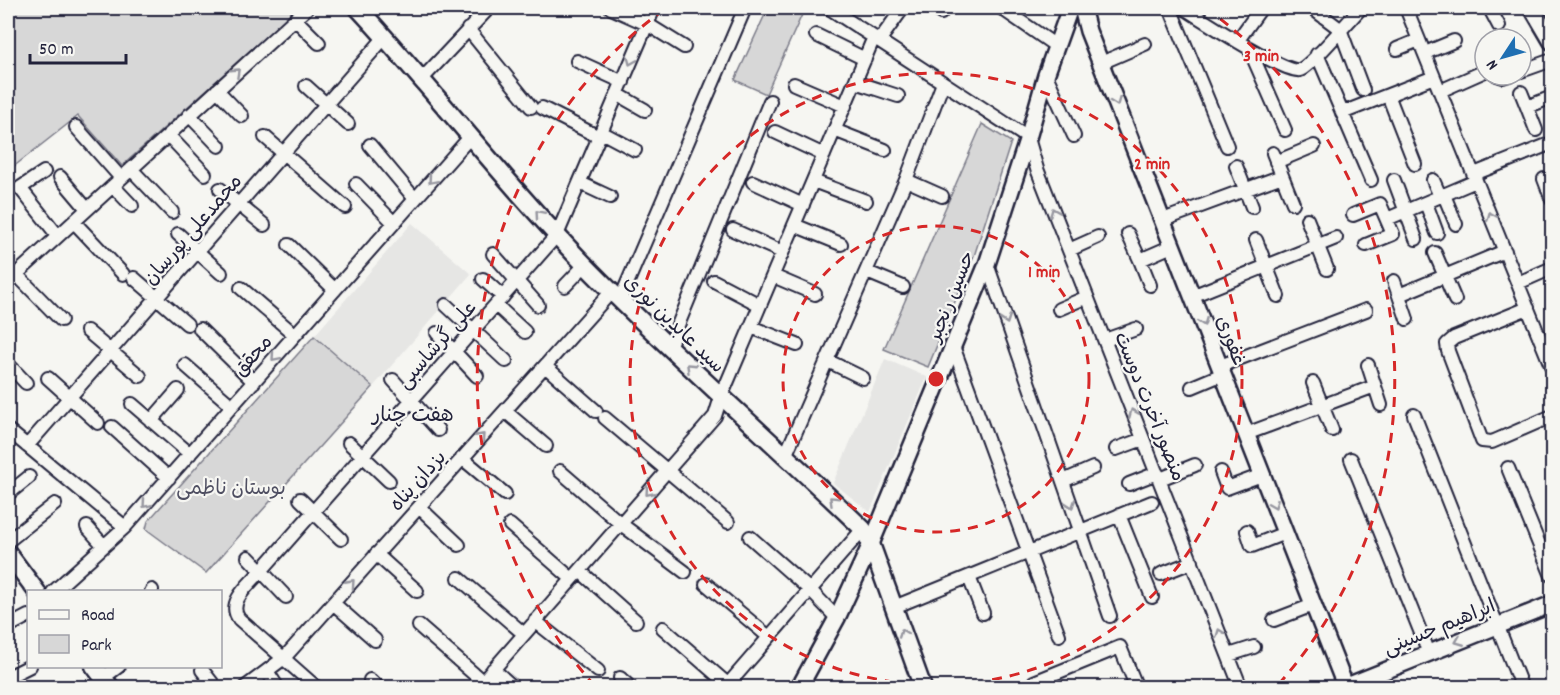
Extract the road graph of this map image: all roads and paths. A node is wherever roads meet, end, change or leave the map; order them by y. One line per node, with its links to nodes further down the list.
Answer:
1 (307, 8): 22 (street)
2 (358, 8): 28 (main road, سید عابدین نوری)
3 (470, 8): 21 (street)
4 (489, 8): 21 (street)
5 (611, 8): 23 (street)
6 (654, 8): 23 (street, علی گرشاسبی)
7 (745, 8): 181 (street, یزدان پناه)
8 (829, 8): 29 (street)
9 (903, 8): 29 (street)
10 (1001, 8): 36 (street)
11 (1070, 8): 36 (street, حسین رنجبر)
12 (1082, 8): 45 (street, غفوری)
13 (1170, 8): 87 (street)
14 (1184, 8): 31 (street)
15 (1261, 8): 31 (street)
16 (1312, 8): 26 (street)
17 (1361, 8): 26 (street)
18 (1406, 8): 30 (street)
19 (1491, 8): 24 (street)
20 (1532, 8): 33 (street)
21 (479, 18): 25 (street)
22 (294, 19): 34 (street); 56 (street, one-way to 22)
23 (647, 24): 37 (street); 51 (street, علی گرشاسبی, one-way to 51)
24 (1499, 26)
25 (468, 29): 50 (street); 79 (street)
26 (1340, 29): 41 (street); 57 (street)
27 (816, 35): 42 (street)
28 (386, 37): 50 (main road, سید عابدین نوری); 65 (street, محمدعلی پورسان)
29 (877, 39): 42 (street); 53 (street)
30 (1419, 39): 39 (street); 40 (street)
31 (1238, 40): 38 (street)
32 (1454, 41): 40 (street)
33 (1552, 42)
34 (319, 43)
35 (1144, 44): 45 (street)
36 (1056, 46): 47 (street, حسین رنجبر)
37 (684, 47)
38 (1249, 48): 41 (street); 75 (street)
39 (1397, 49)
40 (1425, 53): 48 (street)
41 (1317, 54): 71 (street)
42 (864, 59): 52 (street)
43 (1552, 60): 46 (street)
44 (577, 61): 51 (street)
45 (1101, 63): 131 (street, غفوری, one-way to 131)
46 (1533, 67)
47 (1046, 75): 81 (street); 83 (street, حسین رنجبر)
48 (1434, 77): 58 (street); 61 (street)
49 (1473, 77): 58 (street)
50 (422, 78): 80 (main road, سید عابدین نوری)
51 (623, 82): 60 (street, علی گرشاسبی)
52 (855, 82): 62 (street); 66 (street)
53 (943, 83): 83 (street); 102 (street)
54 (794, 84): 66 (street)
55 (306, 86): 65 (street)
56 (217, 90): 69 (street); 70 (street)
57 (1363, 90)
58 (1440, 91): 100 (street)
59 (1521, 92): 67 (street)
60 (617, 94): 68 (street); 79 (street, علی گرشاسبی)
61 (1388, 95): 71 (street); 93 (street)
62 (898, 96)
63 (1552, 97): 67 (street)
64 (770, 101): 208 (street)
65 (326, 105): 72 (street); 91 (street, محمدعلی پورسان)
66 (845, 106): 74 (street)
67 (1527, 107): 76 (street)
68 (645, 110)
69 (189, 115): 78 (street); 85 (street)
70 (242, 116)
71 (1343, 116): 103 (street)
72 (348, 124)
73 (76, 127): 99 (street)
74 (834, 130): 90 (street); 92 (street)
75 (1285, 130)
76 (1536, 130)
77 (775, 132): 92 (street)
78 (168, 135): 96 (street); 99 (street)
79 (600, 135): 89 (street); 108 (street, علی گرشاسبی)
80 (471, 136): 115 (street, محقق, one-way to 115); 141 (main road, سید عابدین نوری, one-way to 80)
81 (1074, 136)
82 (265, 137): 91 (street)
83 (1028, 138): 152 (street, منصور آخرت دوست, one-way to 83); 159 (street, حسین رنجبر)
84 (1552, 143): 100 (street)
85 (219, 146)
86 (370, 146): 115 (street)
87 (1227, 146)
88 (1314, 146): 97 (street)
89 (635, 150)
90 (885, 150)
91 (284, 153): 120 (street, محمدعلی پورسان); 123 (street)
92 (824, 155): 106 (street)
93 (1415, 164)
94 (1236, 166): 111 (street)
95 (44, 172): 142 (street)
96 (206, 174)
97 (1282, 176): 111 (street); 118 (street)
98 (60, 177): 125 (street)
99 (122, 177): 122 (street); 125 (street); 126 (street)
100 (1475, 177): 112 (street); 154 (street, one-way to 100)
101 (1544, 179): 116 (street)
102 (906, 180): 113 (street); 164 (street)
103 (1371, 180)
104 (1394, 180): 127 (street)
105 (1433, 180): 112 (street)
106 (813, 181): 117 (street); 121 (street)
107 (753, 182): 121 (street)
108 (580, 183): 114 (street); 141 (street, علی گرشاسبی)
109 (356, 184): 133 (street)
110 (220, 189): 120 (street)
111 (1246, 190): 124 (street); 131 (street)
112 (1442, 195): 119 (street); 134 (street)
113 (942, 196)
114 (610, 197)
115 (415, 199): 133 (street, محقق)
116 (1552, 200)
117 (866, 201)
118 (1293, 203)
119 (1426, 203): 127 (street); 138 (street)
120 (239, 205): 135 (street); 153 (street, محمدعلی پورسان)
121 (803, 205): 136 (street)
122 (132, 206)
123 (345, 207)
124 (1252, 207)
125 (87, 209): 132 (street)
126 (172, 212)
127 (1405, 212): 130 (street); 145 (street)
128 (1353, 215): 130 (street)
129 (1307, 219): 151 (street)
130 (1387, 219): 149 (street)
131 (1163, 220): 150 (street, غفوری)
132 (74, 222): 142 (street); 185 (street)
133 (394, 223): 178 (street, محقق)
134 (1456, 224)
135 (264, 225)
136 (794, 225): 148 (street); 155 (street)
137 (733, 230): 155 (street)
138 (1437, 233)
139 (178, 234): 153 (street)
140 (1128, 234): 158 (street)
141 (557, 235): 160 (main road, سید عابدین نوری); 172 (street, علی گرشاسبی)
142 (58, 236): 168 (street)
143 (1098, 237): 152 (street)
144 (1336, 238): 151 (street)
145 (1416, 239)
146 (1256, 240): 161 (street)
147 (290, 244): 178 (street)
148 (841, 244)
149 (1366, 245)
150 (1173, 246): 158 (street); 182 (street, غفوری)
151 (1317, 246): 161 (street); 163 (street)
152 (1069, 250): 184 (street, منصور آخرت دوست)
153 (198, 251): 165 (street); 185 (street, محمدعلی پورسان)
154 (1505, 251): 167 (street); 173 (street)
155 (782, 252): 166 (street)
156 (1435, 253): 167 (street)
157 (492, 254): 172 (street)
158 (1140, 260): 174 (street)
159 (987, 264): 207 (street, حسین رنجبر); 268 (street, one-way to 268)
160 (585, 265): 175 (street); 181 (main road, سید عابدین نوری)
161 (1266, 266): 182 (street); 183 (street)
162 (1552, 268): 173 (street)
163 (1328, 269)
164 (867, 272): 176 (street); 212 (street)
165 (221, 273)
166 (773, 276): 179 (street); 189 (street)
167 (1445, 276): 180 (street); 186 (street)
168 (12, 278): 195 (street)
169 (483, 279): 187 (street)
170 (714, 281): 189 (street)
171 (1394, 281): 180 (street)
172 (517, 282): 187 (street, علی گرشاسبی); 188 (street)
173 (1518, 283): 191 (street)
174 (1149, 285)
175 (565, 286)
176 (903, 287)
177 (241, 288): 204 (street)
178 (335, 290): 204 (street, محقق)
179 (815, 294)
180 (1399, 295): 194 (street)
181 (616, 296): 208 (main road, سید عابدین نوری); 217 (street, یزدان پناه)
182 (1192, 296): 219 (street, غفوری, one-way to 219)
183 (1278, 296)
184 (1087, 297): 192 (street); 205 (street, منصور آخرت دوست)
185 (156, 298): 196 (street); 210 (street, محمدعلی پورسان)
186 (1455, 300)
187 (499, 301): 201 (street, علی گرشاسبی); 202 (street)
188 (538, 305)
189 (760, 305): 197 (street)
190 (446, 306): 201 (street)
191 (1528, 308): 209 (street); 240 (street)
192 (1059, 309)
193 (1366, 309): 219 (street)
194 (1407, 319)
195 (61, 320)
196 (186, 324)
197 (751, 327): 206 (street); 231 (street)
198 (200, 328): 225 (street)
199 (1136, 329): 205 (street)
200 (87, 331): 210 (street)
201 (472, 332): 211 (street, علی گرشاسبی); 213 (street)
202 (525, 332)
203 (437, 333): 211 (street)
204 (295, 334): 225 (street, محقق, one-way to 225)
205 (1105, 340): 248 (street, منصور آخرت دوست, one-way to 205)
206 (797, 345)
207 (953, 346): 291 (street, حسین رنجبر); 294 (street)
208 (669, 347): 231 (main road, سید عابدین نوری, one-way to 208)
209 (1549, 347): 218 (street)
210 (111, 351): 220 (street); 232 (street, محمدعلی پورسان)
211 (454, 353): 221 (street); 233 (street, علی گرشاسبی)
212 (828, 361): 223 (street); 254 (street)
213 (506, 362)
214 (8, 364): 226 (street)
215 (185, 365): 236 (street)
216 (1368, 365): 228 (street)
217 (545, 366): 238 (street, یزدان پناه); 262 (street)
218 (1552, 368)
219 (1221, 370): 229 (street); 247 (street, غفوری)
220 (140, 376)
221 (477, 376)
222 (48, 378): 232 (street)
223 (863, 378)
224 (393, 380): 233 (street)
225 (254, 382): 236 (street, محقق)
226 (26, 383)
227 (1313, 383): 237 (street)
228 (1375, 386): 235 (street); 237 (street)
229 (1192, 387)
230 (178, 390): 241 (street)
231 (721, 397): 254 (main road, سید عابدین نوری); 262 (street)
232 (69, 398): 242 (street); 250 (street, محمدعلی پورسان)
233 (412, 401): 245 (street); 255 (street, علی گرشاسبی)
234 (132, 404): 241 (street)
235 (1381, 405)
236 (232, 406): 253 (street, محقق)
237 (1322, 406): 246 (street); 247 (street)
238 (505, 411): 251 (street); 256 (street, یزدان پناه, one-way to 238)
239 (1414, 415): 324 (street)
240 (1552, 416)
241 (152, 421): 253 (street)
242 (98, 423)
243 (112, 427): 267 (street)
244 (8, 430): 250 (street)
245 (438, 430)
246 (1332, 430)
247 (1246, 434): 264 (street, غفوری)
248 (1143, 438): 252 (street); 265 (street, منصور آخرت دوست)
249 (349, 443): 255 (street)
250 (27, 446): 283 (street)
251 (546, 446)
252 (1116, 449)
253 (190, 454): 267 (street, محقق)
254 (786, 454): 284 (main road, سید عابدین نوری, one-way to 254)
255 (363, 456): 269 (street); 277 (street, علی گرشاسبی)
256 (462, 458): 272 (street); 276 (street, یزدان پناه)
257 (1351, 459): 332 (street)
258 (1195, 465): 265 (street)
259 (1093, 468): 268 (street)
260 (1508, 468): 302 (street)
261 (560, 471): 280 (street)
262 (667, 471): 279 (street); 280 (street, one-way to 280)
263 (1221, 472): 264 (street)
264 (1262, 475): 287 (street, غفوری, one-way to 287)
265 (1159, 476): 270 (street); 297 (street, منصور آخرت دوست)
266 (29, 477): 271 (street)
267 (169, 478): 283 (street, محقق, one-way to 283)
268 (1063, 480): 285 (street, one-way to 285)
269 (389, 481)
270 (1130, 484)
271 (8, 494)
272 (505, 494)
273 (300, 499): 277 (street)
274 (1152, 502): 278 (street)
275 (55, 504): 293 (street)
276 (419, 507): 290 (street); 295 (street, یزدان پناه)
277 (313, 512): 289 (street); 298 (street, علی گرشاسبی)
278 (1119, 515): 285 (street); 311 (street)
279 (728, 522)
280 (621, 524): 299 (street); 301 (street)
281 (510, 525): 301 (street)
282 (87, 527): 292 (street)
283 (125, 527): 292 (street, محقق)
284 (863, 529): 291 (main road, سید عابدین نوری); 308 (street)
285 (1080, 531): 294 (street); 317 (street)
286 (1247, 531): 287 (street)
287 (1285, 533): 313 (street, غفوری)
288 (750, 537): 308 (street)
289 (341, 539)
290 (459, 544)
291 (871, 544): 315 (main road, سید عابدین نوری); 319 (street, حسین رنجبر)
292 (104, 546): 307 (street, محقق)
293 (8, 552): 306 (main road)
294 (1028, 553): 303 (street); 328 (street)
295 (376, 554): 309 (street); 312 (street, یزدان پناه, one-way to 295)
296 (248, 557): 298 (street)
297 (1192, 562): 300 (street); 333 (street, منصور آخرت دوست, one-way to 297)
298 (261, 570): 310 (street); 334 (street, علی گرشاسبی)
299 (685, 572)
300 (1161, 574)
301 (576, 575): 321 (street); 322 (street)
302 (1552, 576)
303 (969, 577): 315 (street); 316 (street)
304 (459, 578): 327 (street)
305 (706, 584): 329 (street)
306 (36, 590)
307 (54, 590)
308 (810, 590): 319 (street); 329 (street)
309 (417, 591)
310 (286, 597)
311 (1152, 597)
312 (333, 603): 330 (street); 334 (street, یزدان پناه)
313 (1313, 604): 320 (street); 357 (street, غفوری)
314 (1552, 604): 324 (street, ابراهیم حسینی)
315 (894, 607): 353 (main road, سید عابدین نوری, one-way to 315)
316 (983, 613)
317 (1110, 616)
318 (27, 617): 323 (street)
319 (837, 618): 352 (street, حسین رنجبر)
320 (1275, 620)
321 (535, 621): 327 (street); 340 (street)
322 (636, 621)
323 (9, 626)
324 (1498, 626): 332 (street, ابراهیم حسینی, one-way to 332); 358 (street)
325 (419, 627): 344 (street)
326 (663, 628): 345 (street)
327 (524, 634): 337 (street)
328 (1059, 635)
329 (769, 637): 345 (street)
330 (375, 640)
331 (1254, 647): 333 (street)
332 (1429, 653): 357 (street, ابراهیم حسینی)
333 (1229, 655): 356 (street, منصور آخرت دوست)
334 (284, 658): 339 (street, یزدان پناه); 349 (street)
335 (27, 668): 341 (street)
336 (116, 668): 342 (street)
337 (493, 669): 344 (street); 350 (street)
338 (202, 670): 346 (street)
339 (267, 671): 347 (street, یزدان پناه); 348 (street)
340 (597, 671)
341 (8, 677)
342 (103, 677)
343 (620, 678): 351 (street)
344 (479, 684)
345 (728, 686)
346 (216, 687)
347 (244, 687)
348 (278, 687)
349 (317, 687)
350 (514, 687)
351 (632, 687)
352 (800, 687)
353 (923, 687)
354 (1036, 687): 355 (street)
355 (1137, 687)
356 (1241, 687)
357 (1344, 687)
358 (1522, 687)

